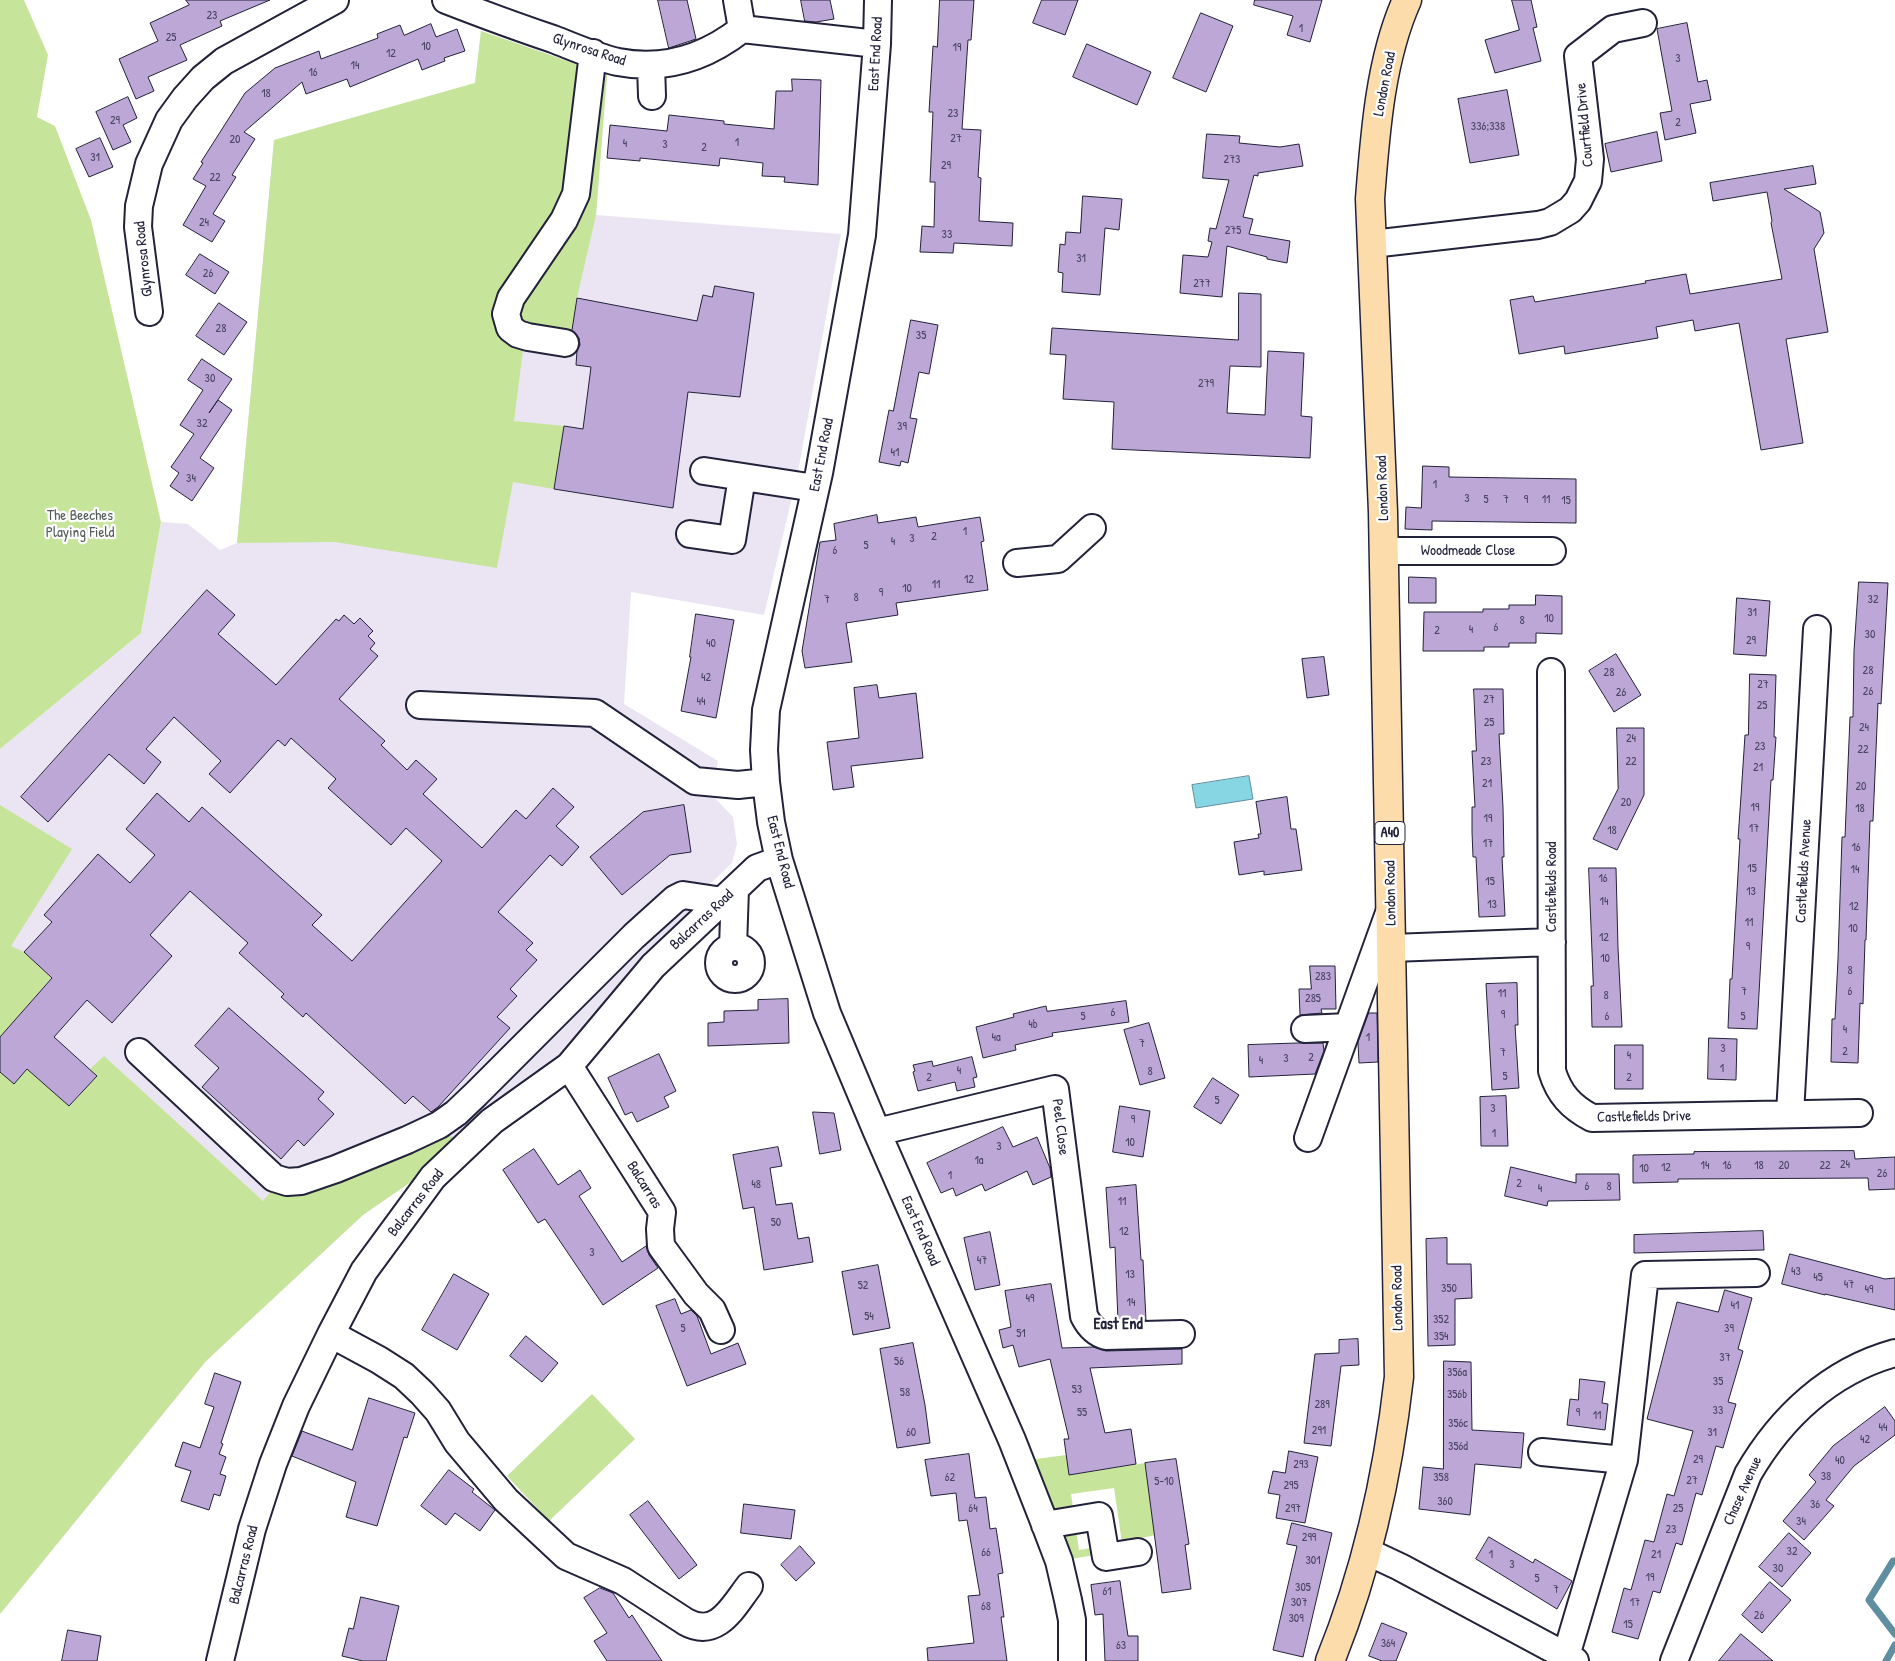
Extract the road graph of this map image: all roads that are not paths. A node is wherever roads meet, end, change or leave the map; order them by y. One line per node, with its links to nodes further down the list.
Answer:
1 (336, 0): 13 (street, Glynrosa Road)
2 (446, 0): 9 (street, Glynrosa Road)
3 (737, 0): 7 (street)
4 (878, 0): 8 (street, East End Road)
5 (1407, 0): 12 (highway, London Road / A40)
6 (1643, 23): 12 (street, Courtfield Drive)
7 (742, 29): 8 (street); 10 (street, Glynrosa Road)
8 (877, 44): 17 (street, East End Road)
9 (593, 53): 10 (street, Glynrosa Road); 14 (street)
10 (651, 65): 11 (street)
11 (652, 96)
12 (1372, 244): 20 (highway, London Road / A40)
13 (150, 312)
14 (565, 343)
15 (704, 471): 16 (street)
16 (742, 476): 17 (street); 19 (street)
17 (816, 488): 26 (street, East End Road)
18 (1092, 528): 22 (street)
19 (690, 534)
20 (1384, 551): 21 (street, Woodmeade Close); 29 (highway, London Road / A40)
21 (1552, 551)
22 (1016, 563)
23 (1817, 629): 39 (street, Castlefields Avenue)
24 (1551, 672): 30 (street, Castlefields Road)
25 (420, 705): 26 (street)
26 (766, 782): 27 (street, East End Road)
27 (779, 860): 28 (street, Balcarras Road); 40 (street, East End Road)
28 (729, 895): 31 (street); 36 (street, Balcarras Road); 37 (street)
29 (1391, 908): 32 (highway, London Road / A40); 33 (street)
30 (1552, 942): 32 (street, Castlefields Road); 39 (street, Castlefields Drive)
31 (733, 947)
32 (1392, 948): 52 (highway, London Road / A40)
33 (1348, 1027): 34 (street); 41 (street)
34 (1305, 1029)
35 (139, 1052): 37 (street)
36 (569, 1066): 42 (street, Balcarras Road); 44 (street, Balcarras)
37 (456, 1113): 42 (street)
38 (1859, 1113): 39 (street, Castlefields Drive)
39 (1790, 1114)
40 (877, 1132): 46 (street, Peel Close); 50 (street, East End Road)
41 (1308, 1138)
42 (472, 1139): 45 (street, Balcarras Road)
43 (1756, 1272): 49 (street)
44 (721, 1330)
45 (331, 1334): 53 (street); 55 (street, Balcarras Road)
46 (1181, 1334)
47 (1895, 1353): 58 (street, Chase Avenue)
48 (1542, 1452): 49 (street)
49 (1624, 1460): 54 (street)
50 (1045, 1525): 51 (street); 56 (street, East End Road)
51 (1138, 1552)
52 (1368, 1552): 54 (street); 57 (highway, London Road / A40)
53 (749, 1586)
54 (1571, 1659)
55 (220, 1661)
56 (1072, 1661)
57 (1330, 1661)
58 (1674, 1661)

